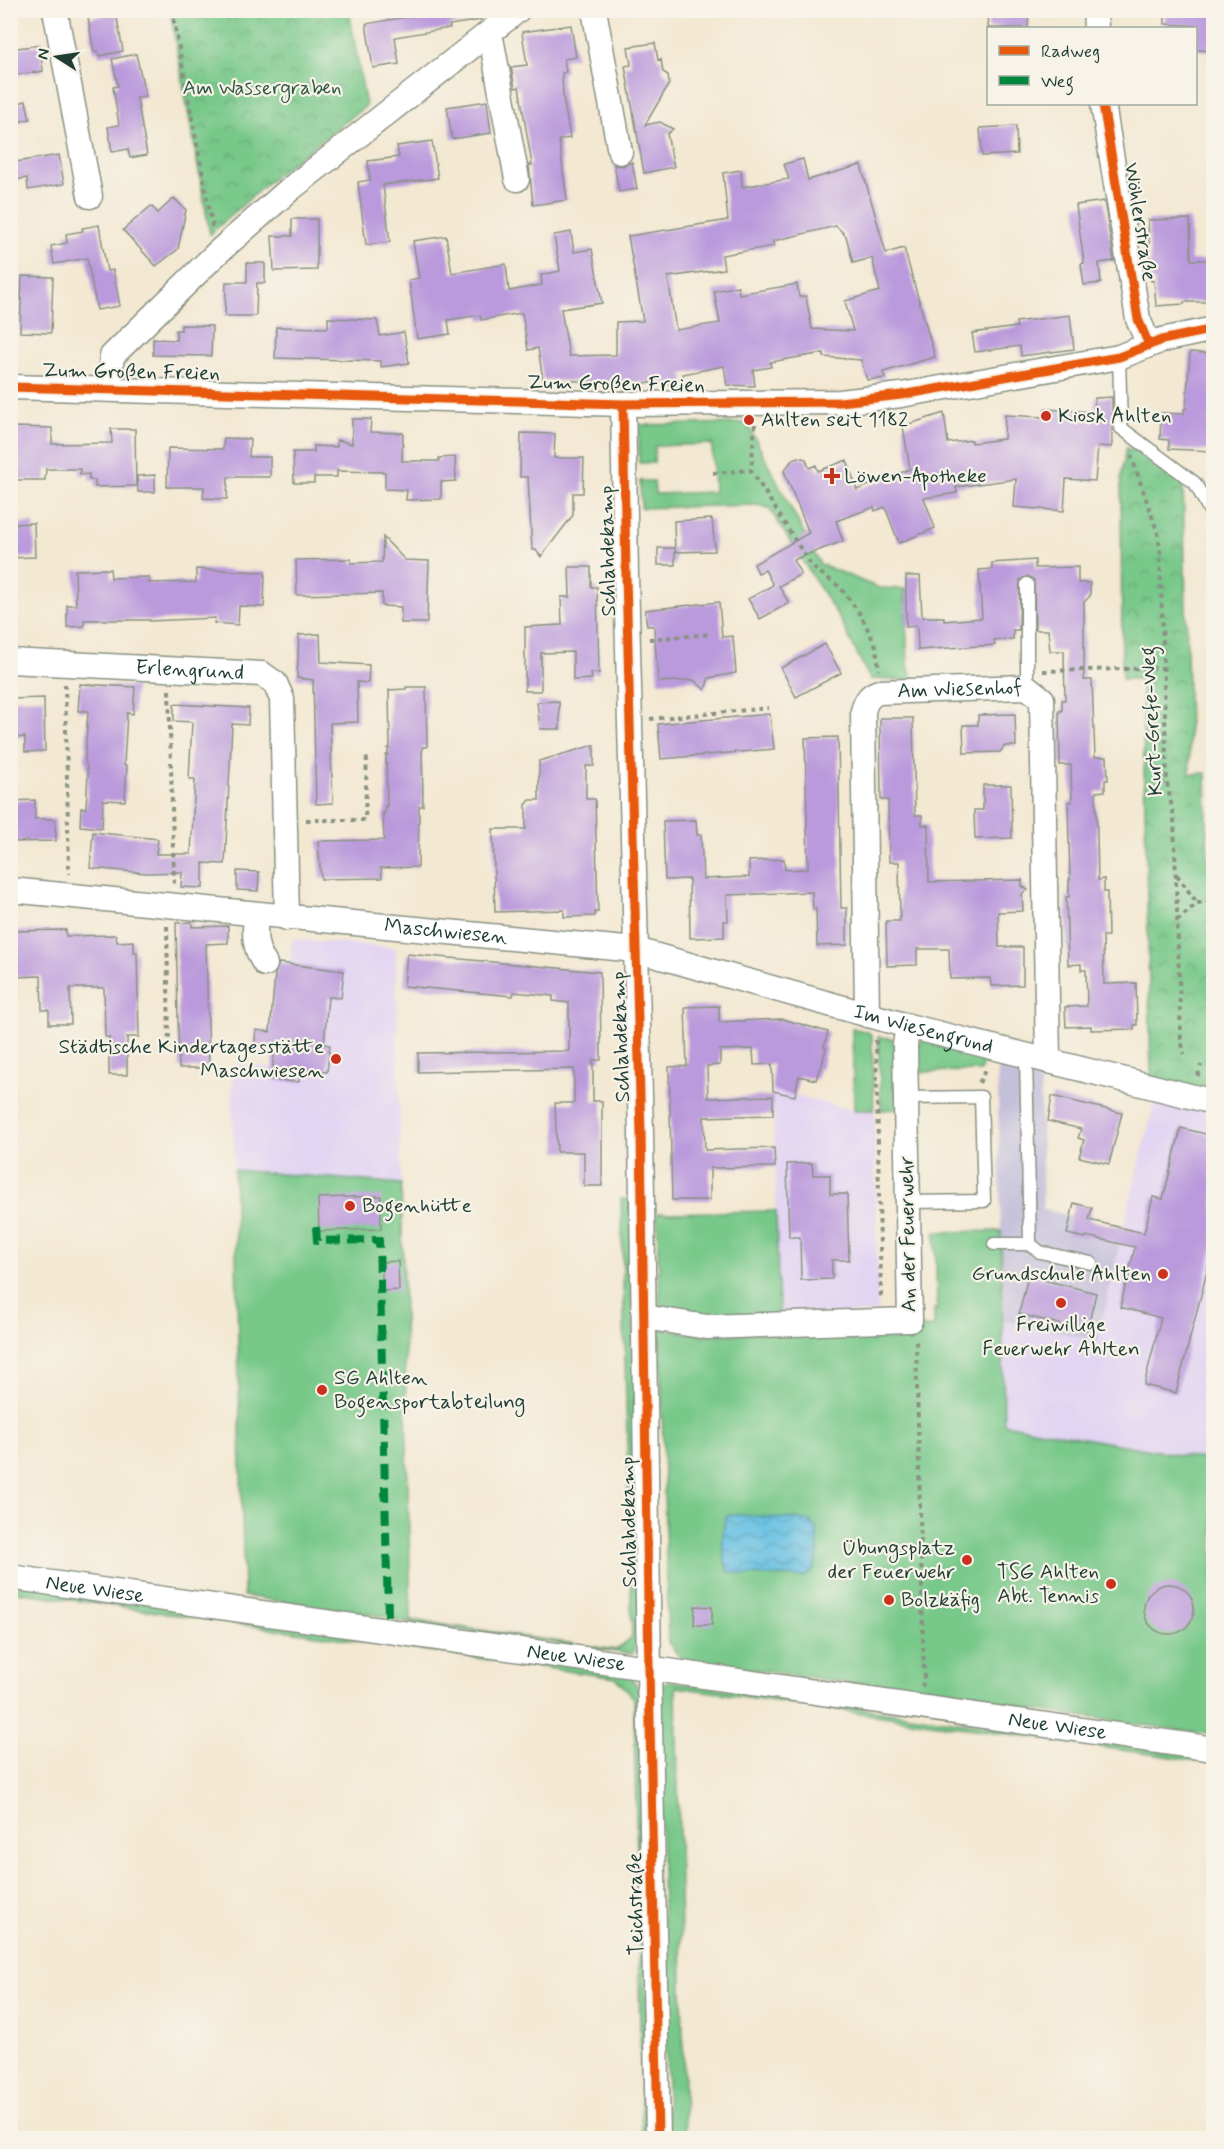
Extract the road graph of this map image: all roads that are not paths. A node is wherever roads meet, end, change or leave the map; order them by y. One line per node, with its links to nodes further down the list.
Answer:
1 (55, 10): 10 (street)
2 (518, 10): 6 (street)
3 (594, 10): 8 (street)
4 (1095, 10): 5 (street)
5 (1096, 27)
6 (486, 35): 9 (street); 15 (street)
7 (1103, 105): 12 (street, Wöhlerstraße)
8 (620, 152)
9 (517, 179)
10 (90, 196)
11 (1214, 329): 12 (street, Zum Großen Freien)
12 (1149, 345): 13 (street, Zum Großen Freien)
13 (1119, 357): 16 (street, Zum Großen Freien); 17 (lane)
14 (10, 387): 15 (street, Zum Großen Freien)
15 (108, 389): 16 (street, Zum Großen Freien)
16 (623, 404): 24 (street, Schlahdekamp)
17 (1214, 519)
18 (1027, 584): 20 (lane)
19 (10, 661): 23 (street, Erlengrund)
20 (1027, 679): 26 (street, Am Wiesenhof); 28 (street, Am Wiesenhof)
21 (10, 890): 22 (street, Maschwiesen)
22 (256, 915): 23 (street, Maschwiesen); 25 (street)
23 (287, 918): 24 (street, Maschwiesen)
24 (636, 950): 26 (street, Im Wiesengrund); 35 (street, Schlahdekamp)
25 (265, 964)
26 (867, 1015): 27 (street, Im Wiesengrund)
27 (908, 1026): 28 (street, Im Wiesengrund); 29 (street, An der Feuerwehr)
28 (1037, 1058): 30 (street, Im Wiesengrund); 33 (lane)
29 (906, 1098): 31 (street, An der Feuerwehr); 31 (lane)
30 (1214, 1102)
31 (908, 1202): 35 (street, An der Feuerwehr)
32 (994, 1244): 33 (lane)
33 (1030, 1244): 34 (lane)
34 (1091, 1263)
35 (644, 1317): 37 (street, Schlahdekamp)
36 (10, 1577): 37 (street, Neue Wiese)
37 (649, 1669): 38 (street, Neue Wiese); 39 (street, Teichstraße)
38 (1214, 1749)
39 (658, 2139)

